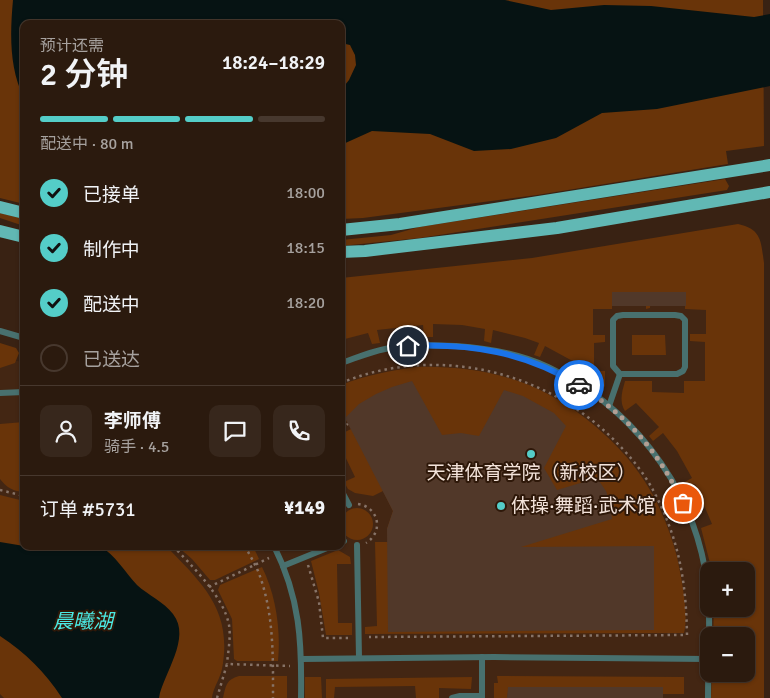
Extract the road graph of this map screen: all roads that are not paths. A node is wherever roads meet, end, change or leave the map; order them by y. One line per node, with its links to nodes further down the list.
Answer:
1 (770, 165): 5 (main road)
2 (770, 192): 8 (main road)
3 (0, 207): 4 (main road)
4 (20, 212)
5 (345, 230)
6 (0, 231): 7 (main road)
7 (20, 236)
8 (345, 252)
9 (0, 331): 10 (lane)
10 (20, 337)
11 (345, 362): 15 (lane)
12 (620, 374): 12 (lane); 15 (lane)
13 (20, 392): 14 (lane)
14 (0, 394)
15 (609, 406): 22 (lane)
16 (345, 497): 17 (lane)
17 (350, 505)
18 (357, 545): 24 (lane)
19 (276, 550): 21 (lane)
20 (322, 550): 21 (lane)
21 (283, 566): 26 (lane)
22 (709, 627)
23 (482, 657): 24 (lane); 25 (lane); 28 (lane)
24 (359, 658): 26 (lane)
25 (700, 659)
26 (302, 662): 29 (lane)
27 (708, 682): 31 (lane)
28 (482, 697): 30 (lane)
29 (302, 698)
30 (452, 698)
31 (708, 698)

